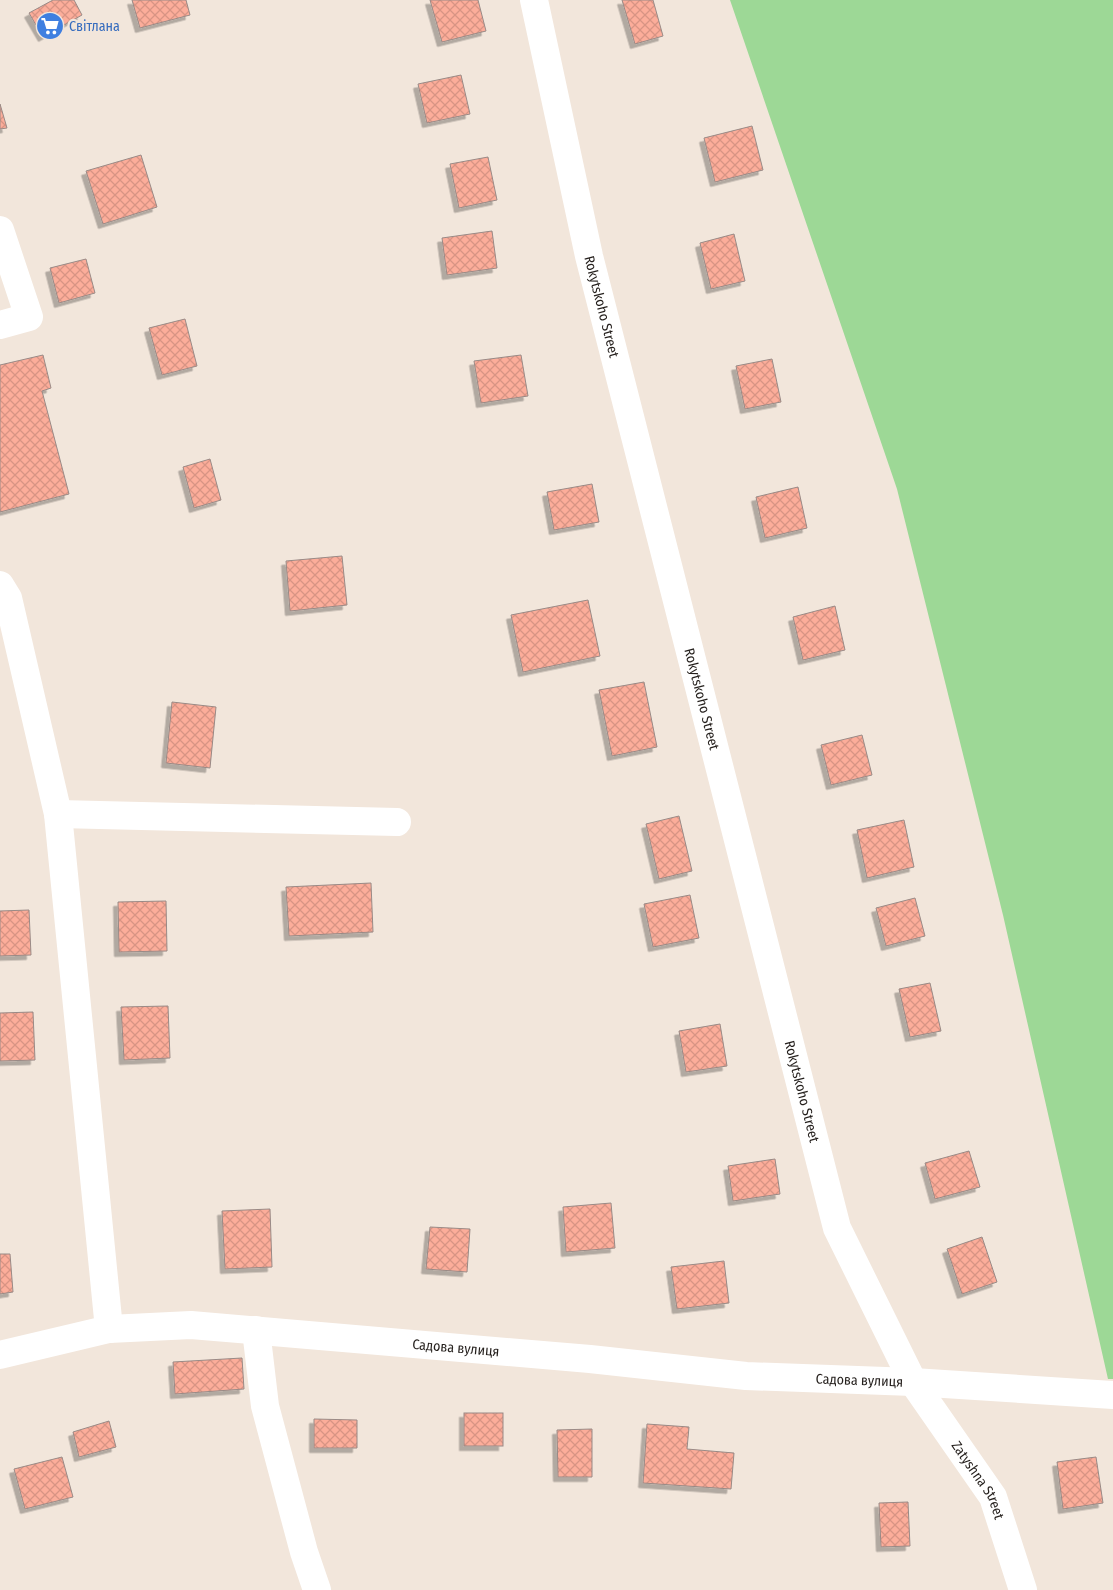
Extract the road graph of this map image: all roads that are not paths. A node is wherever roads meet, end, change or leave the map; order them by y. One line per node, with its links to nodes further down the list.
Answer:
1 (534, 0): 10 (street, Rokytskoho Street)
2 (0, 230): 3 (street)
3 (0, 325)
4 (0, 585): 5 (street)
5 (58, 814): 6 (street); 7 (street)
6 (397, 822)
7 (109, 1328): 8 (street, Садова вулиця); 9 (street, Садова вулиця)
8 (256, 1330): 10 (street, Садова вулиця); 12 (street)
9 (0, 1355)
10 (913, 1382): 11 (street, Садова вулиця); 13 (street, Zatyshna Street)
11 (1113, 1395)
12 (316, 1590)
13 (1023, 1590)

